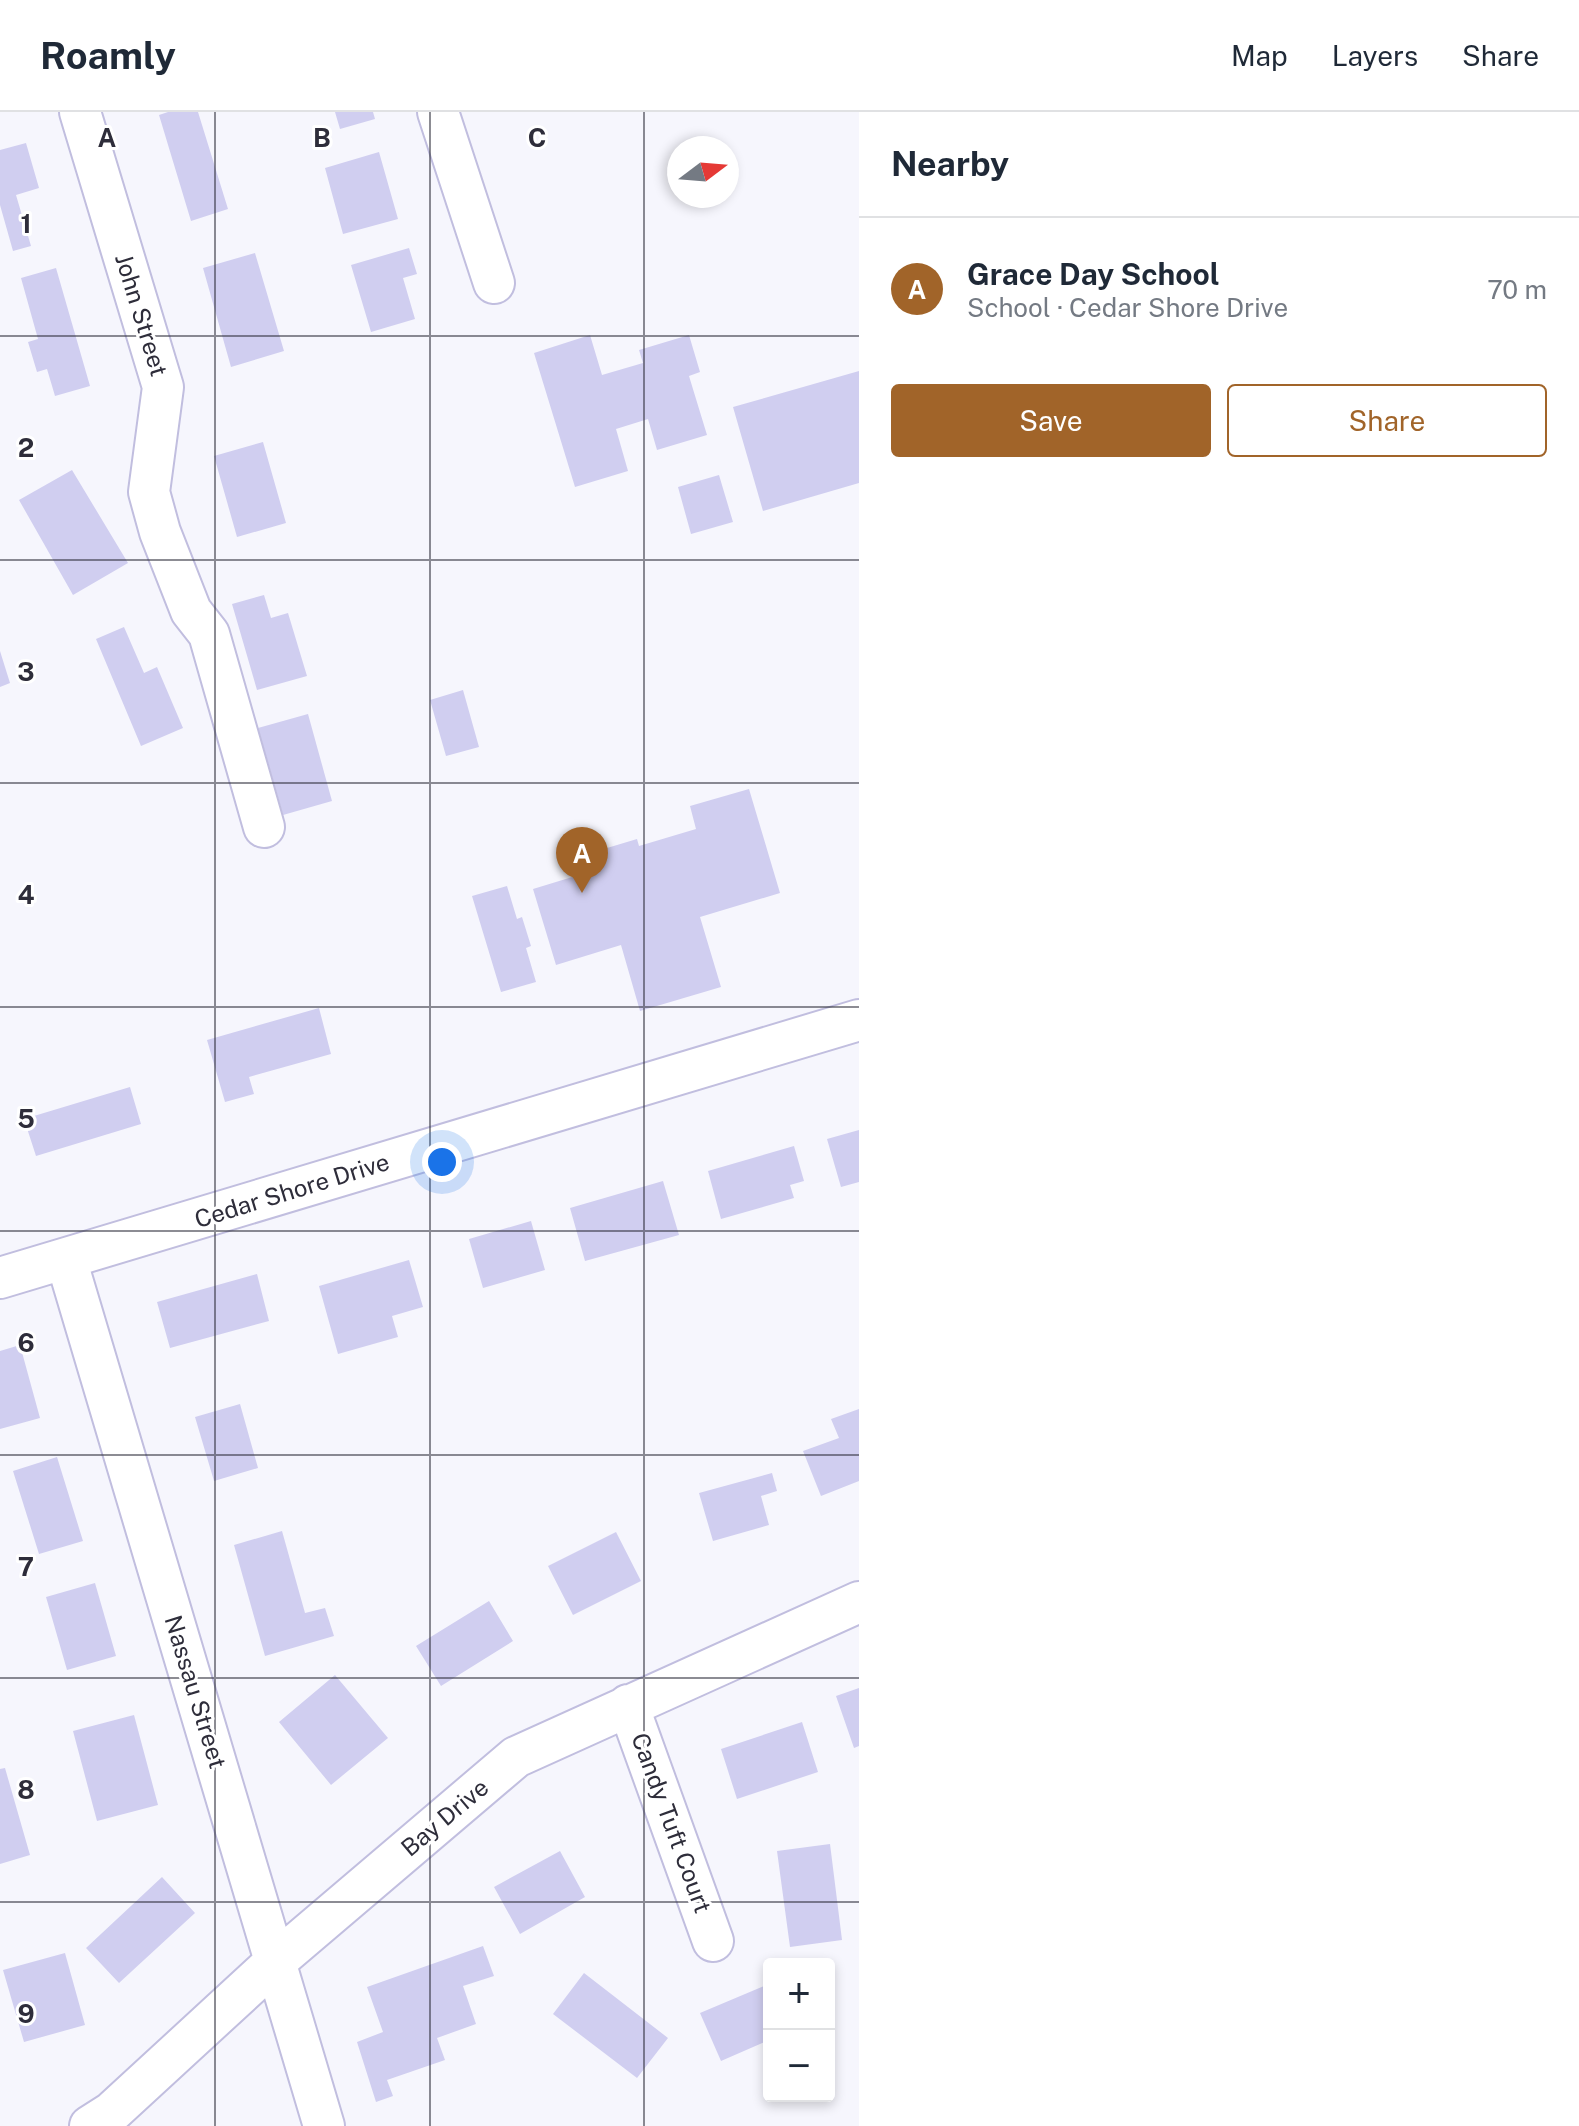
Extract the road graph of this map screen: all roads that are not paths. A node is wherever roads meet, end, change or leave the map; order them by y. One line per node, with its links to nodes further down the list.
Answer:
1 (80, 112): 4 (street, John Street)
2 (438, 112): 3 (street)
3 (494, 283)
4 (264, 827)
5 (859, 1020): 6 (street, Cedar Shore Drive)
6 (66, 1259): 7 (street, Cedar Shore Drive); 11 (street, Nassau Street)
7 (0, 1278)
8 (859, 1602): 9 (street, Bay Drive)
9 (628, 1705): 10 (street, Candy Tuft Court); 11 (street, Bay Drive)
10 (713, 1941)
11 (275, 1962): 12 (street, Bay Drive); 13 (street, Nassau Street)
12 (90, 2126)
13 (324, 2126)

